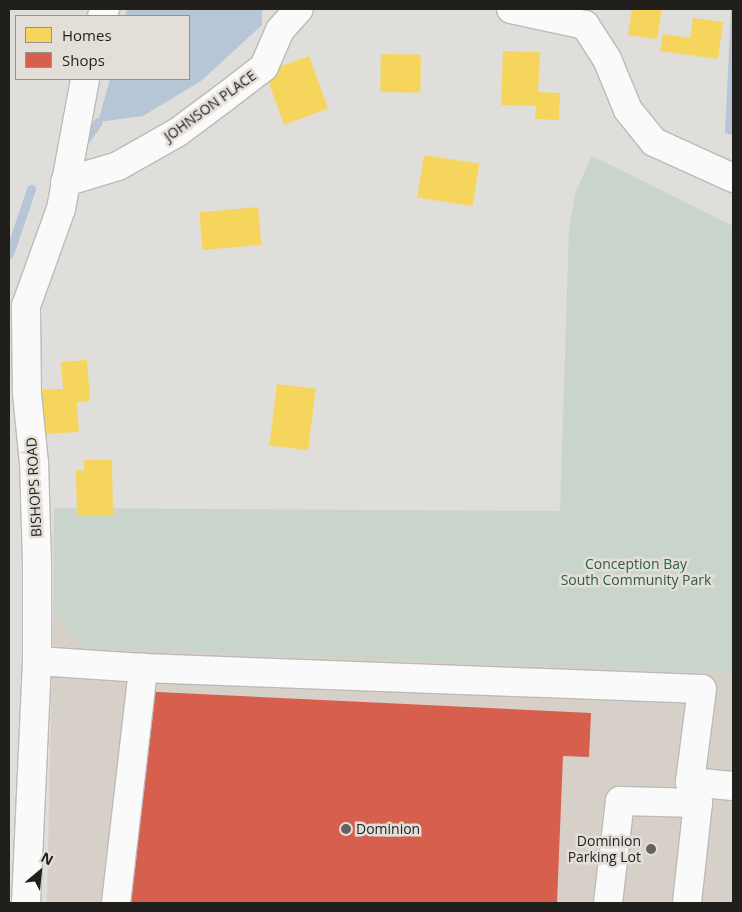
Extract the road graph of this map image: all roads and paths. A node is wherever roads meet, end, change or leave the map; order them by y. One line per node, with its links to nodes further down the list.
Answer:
1 (299, 9): 5 (street, JOHNSON PLACE)
2 (510, 9): 4 (street)
3 (85, 80): 5 (street, BISHOPS ROAD)
4 (733, 178)
5 (65, 182): 6 (street, BISHOPS ROAD)
6 (37, 662): 7 (street); 10 (street, BISHOPS ROAD)
7 (143, 668): 9 (street); 11 (street)
8 (733, 786): 9 (street)
9 (694, 792): 12 (street); 13 (street)
10 (26, 903)
11 (116, 903)
12 (608, 903)
13 (687, 903)

